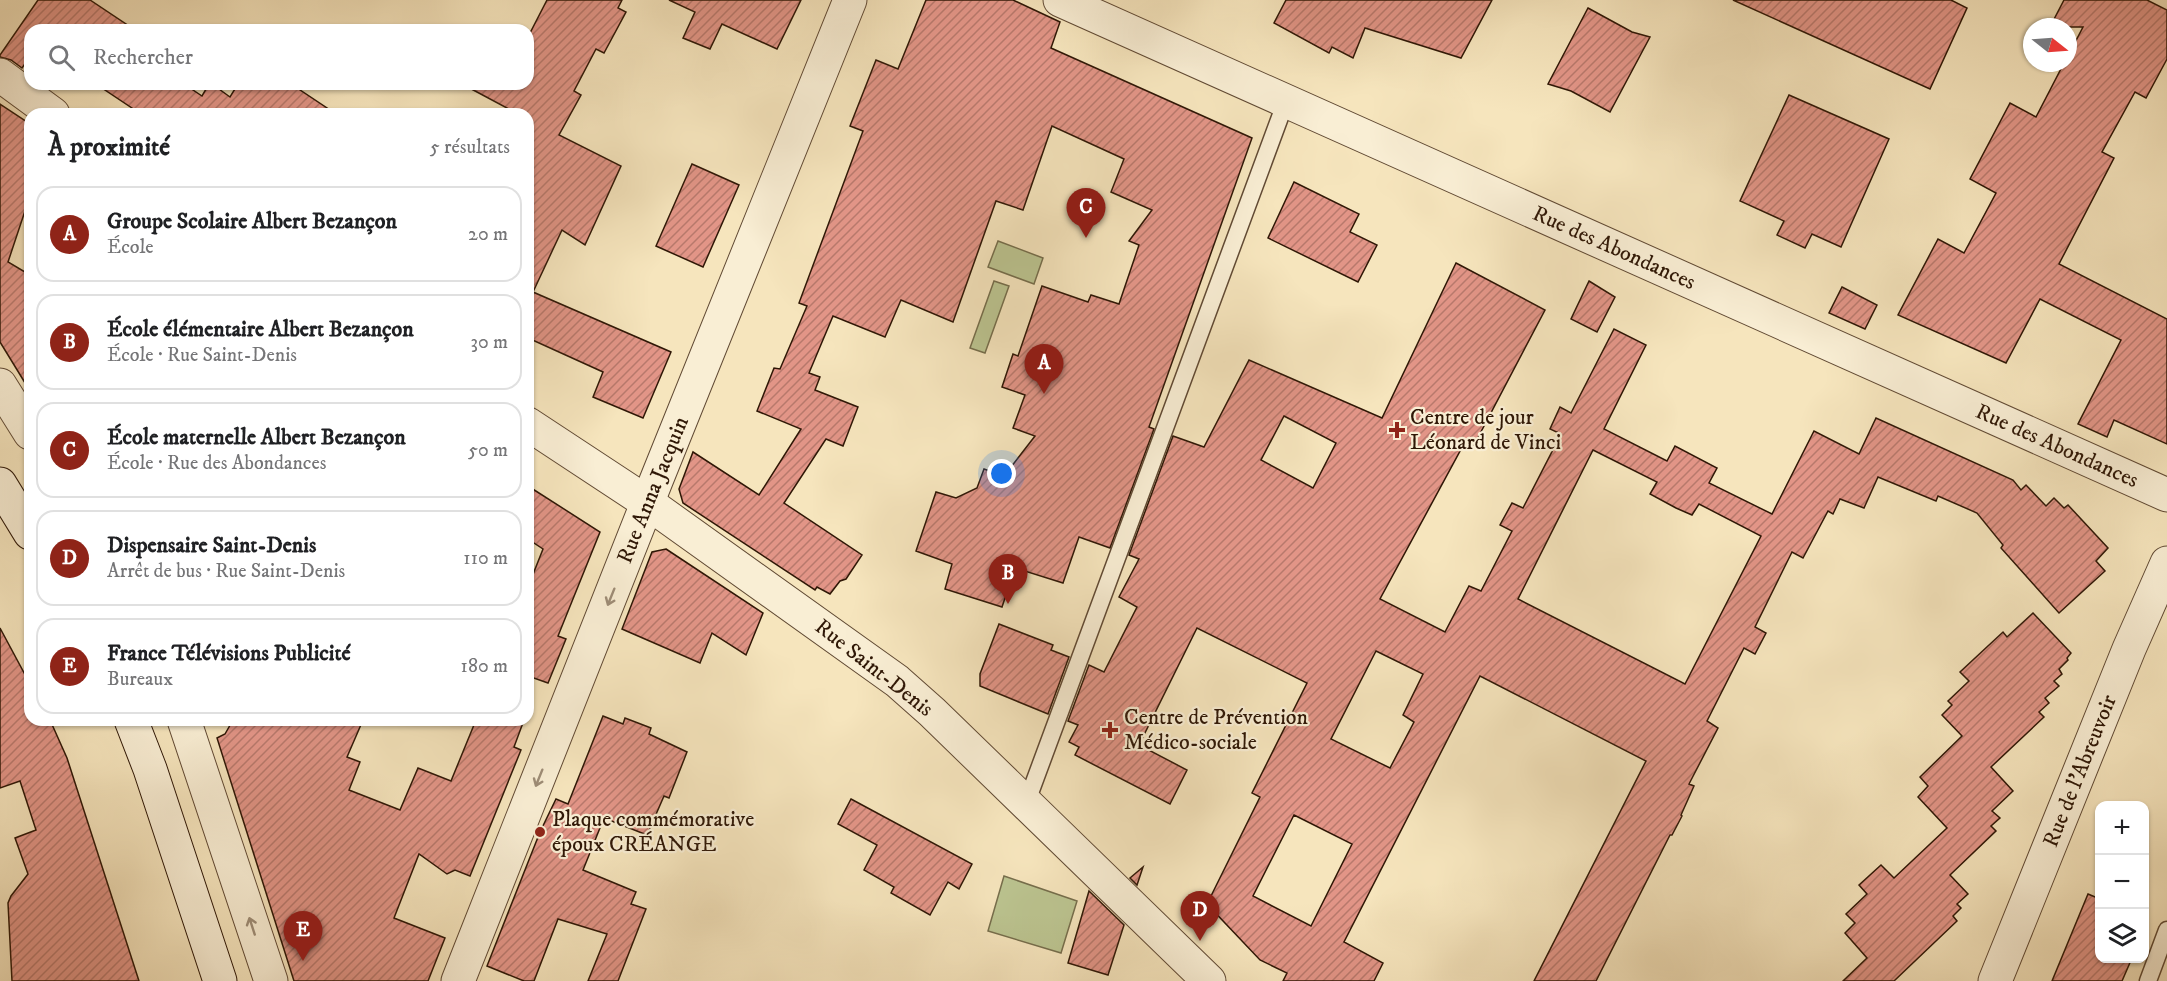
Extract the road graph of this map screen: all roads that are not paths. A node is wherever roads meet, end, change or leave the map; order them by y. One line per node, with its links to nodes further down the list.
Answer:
1 (850, 0): 11 (street, Rue Anna Jacquin)
2 (1060, 0): 4 (street, Rue des Abondances)
3 (0, 75): 5 (street)
4 (1286, 101): 10 (street, Rue des Abondances); 16 (lane)
5 (44, 108)
6 (0, 385): 7 (street)
7 (24, 423)
8 (534, 428): 11 (street, Rue Saint-Denis)
9 (0, 484): 12 (street)
10 (2167, 495)
11 (648, 503): 16 (street, Rue Saint-Denis); 20 (street, Rue Anna Jacquin, one-way to 20)
12 (24, 523)
13 (2167, 562): 22 (street, Rue de l'Abreuvoir)
14 (133, 726): 18 (street)
15 (186, 726): 19 (street, one-way to 15)
16 (1026, 804): 21 (street, Rue Saint-Denis)
17 (2167, 930): 23 (lane)
18 (220, 981)
19 (271, 981)
20 (458, 981)
21 (1209, 981)
22 (1995, 981)
23 (2148, 981)

